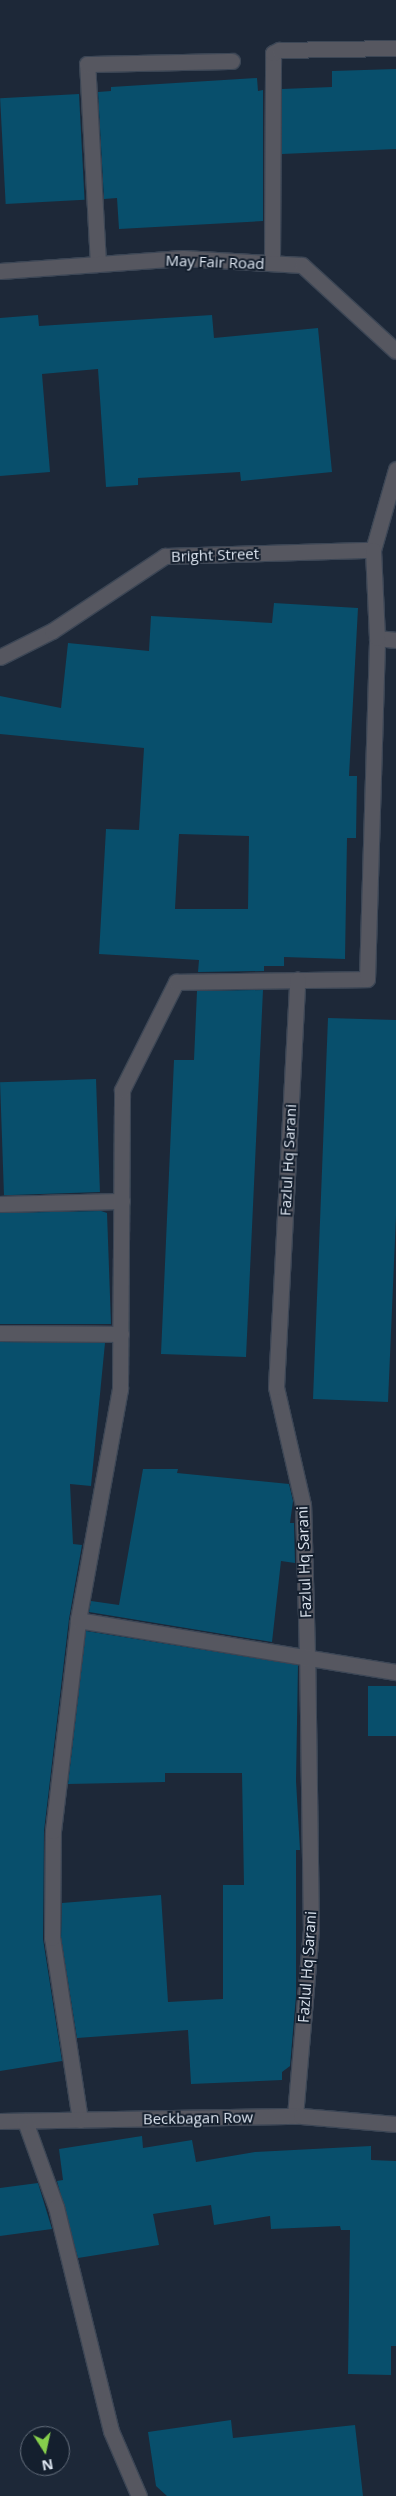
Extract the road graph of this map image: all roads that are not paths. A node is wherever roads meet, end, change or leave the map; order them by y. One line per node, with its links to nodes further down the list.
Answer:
1 (396, 48): 3 (street)
2 (232, 61): 4 (street)
3 (272, 263): 4 (street, May Fair Road); 6 (street, May Fair Road)
4 (98, 264): 5 (street, May Fair Road)
5 (0, 271)
6 (396, 351)
7 (396, 469): 8 (street)
8 (373, 550): 9 (street); 11 (street, Bright Street)
9 (377, 638): 10 (street); 12 (street)
10 (396, 640)
11 (0, 657)
12 (297, 980): 13 (street); 18 (street, Fazlul Hq Sarani)
13 (122, 1201): 14 (street); 16 (street)
14 (0, 1204)
15 (0, 1333): 16 (street)
16 (121, 1334): 17 (street)
17 (78, 1620): 18 (street); 21 (street)
18 (307, 1655): 19 (street); 20 (street, Fazlul Hq Sarani)
19 (396, 1672)
20 (295, 2116): 21 (street, Beckbagan Row); 24 (street, Beckbagan Row)
21 (80, 2120): 23 (street, Beckbagan Row)
22 (0, 2121): 23 (street, Beckbagan Row)
23 (25, 2121): 25 (street)
24 (396, 2124)
25 (139, 2496)

